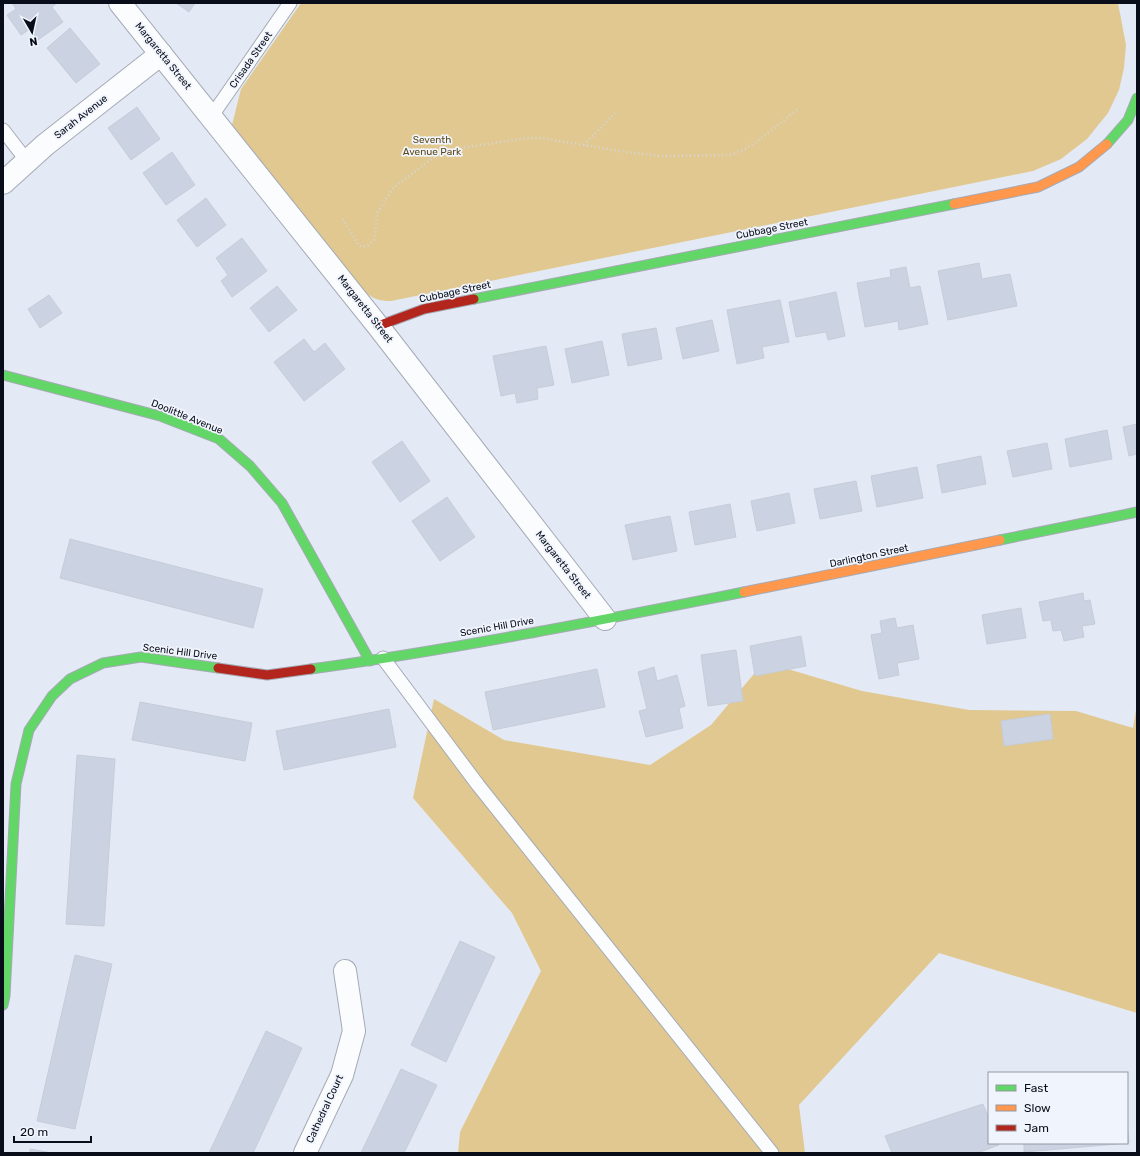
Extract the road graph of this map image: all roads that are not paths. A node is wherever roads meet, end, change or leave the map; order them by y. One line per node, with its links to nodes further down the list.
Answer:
1 (120, 3): 3 (street, Margaretta Street)
2 (290, 3): 5 (lane, Crisada Street)
3 (161, 54): 5 (street, Margaretta Street); 7 (street, Sarah Avenue)
4 (1137, 98): 9 (street, Cubbage Street)
5 (211, 117): 9 (street, Margaretta Street)
6 (3, 130): 7 (lane)
7 (27, 161): 8 (street, Sarah Avenue)
8 (3, 183)
9 (378, 326): 12 (street, Margaretta Street)
10 (3, 375): 13 (street, Doolittle Avenue)
11 (1137, 512): 12 (street, Darlington Street)
12 (605, 619): 13 (street, Scenic Hill Drive)
13 (376, 660): 15 (street, Scenic Hill Drive); 17 (lane)
14 (345, 971): 16 (street, Cathedral Court)
15 (3, 1005)
16 (305, 1153)
17 (772, 1153)

